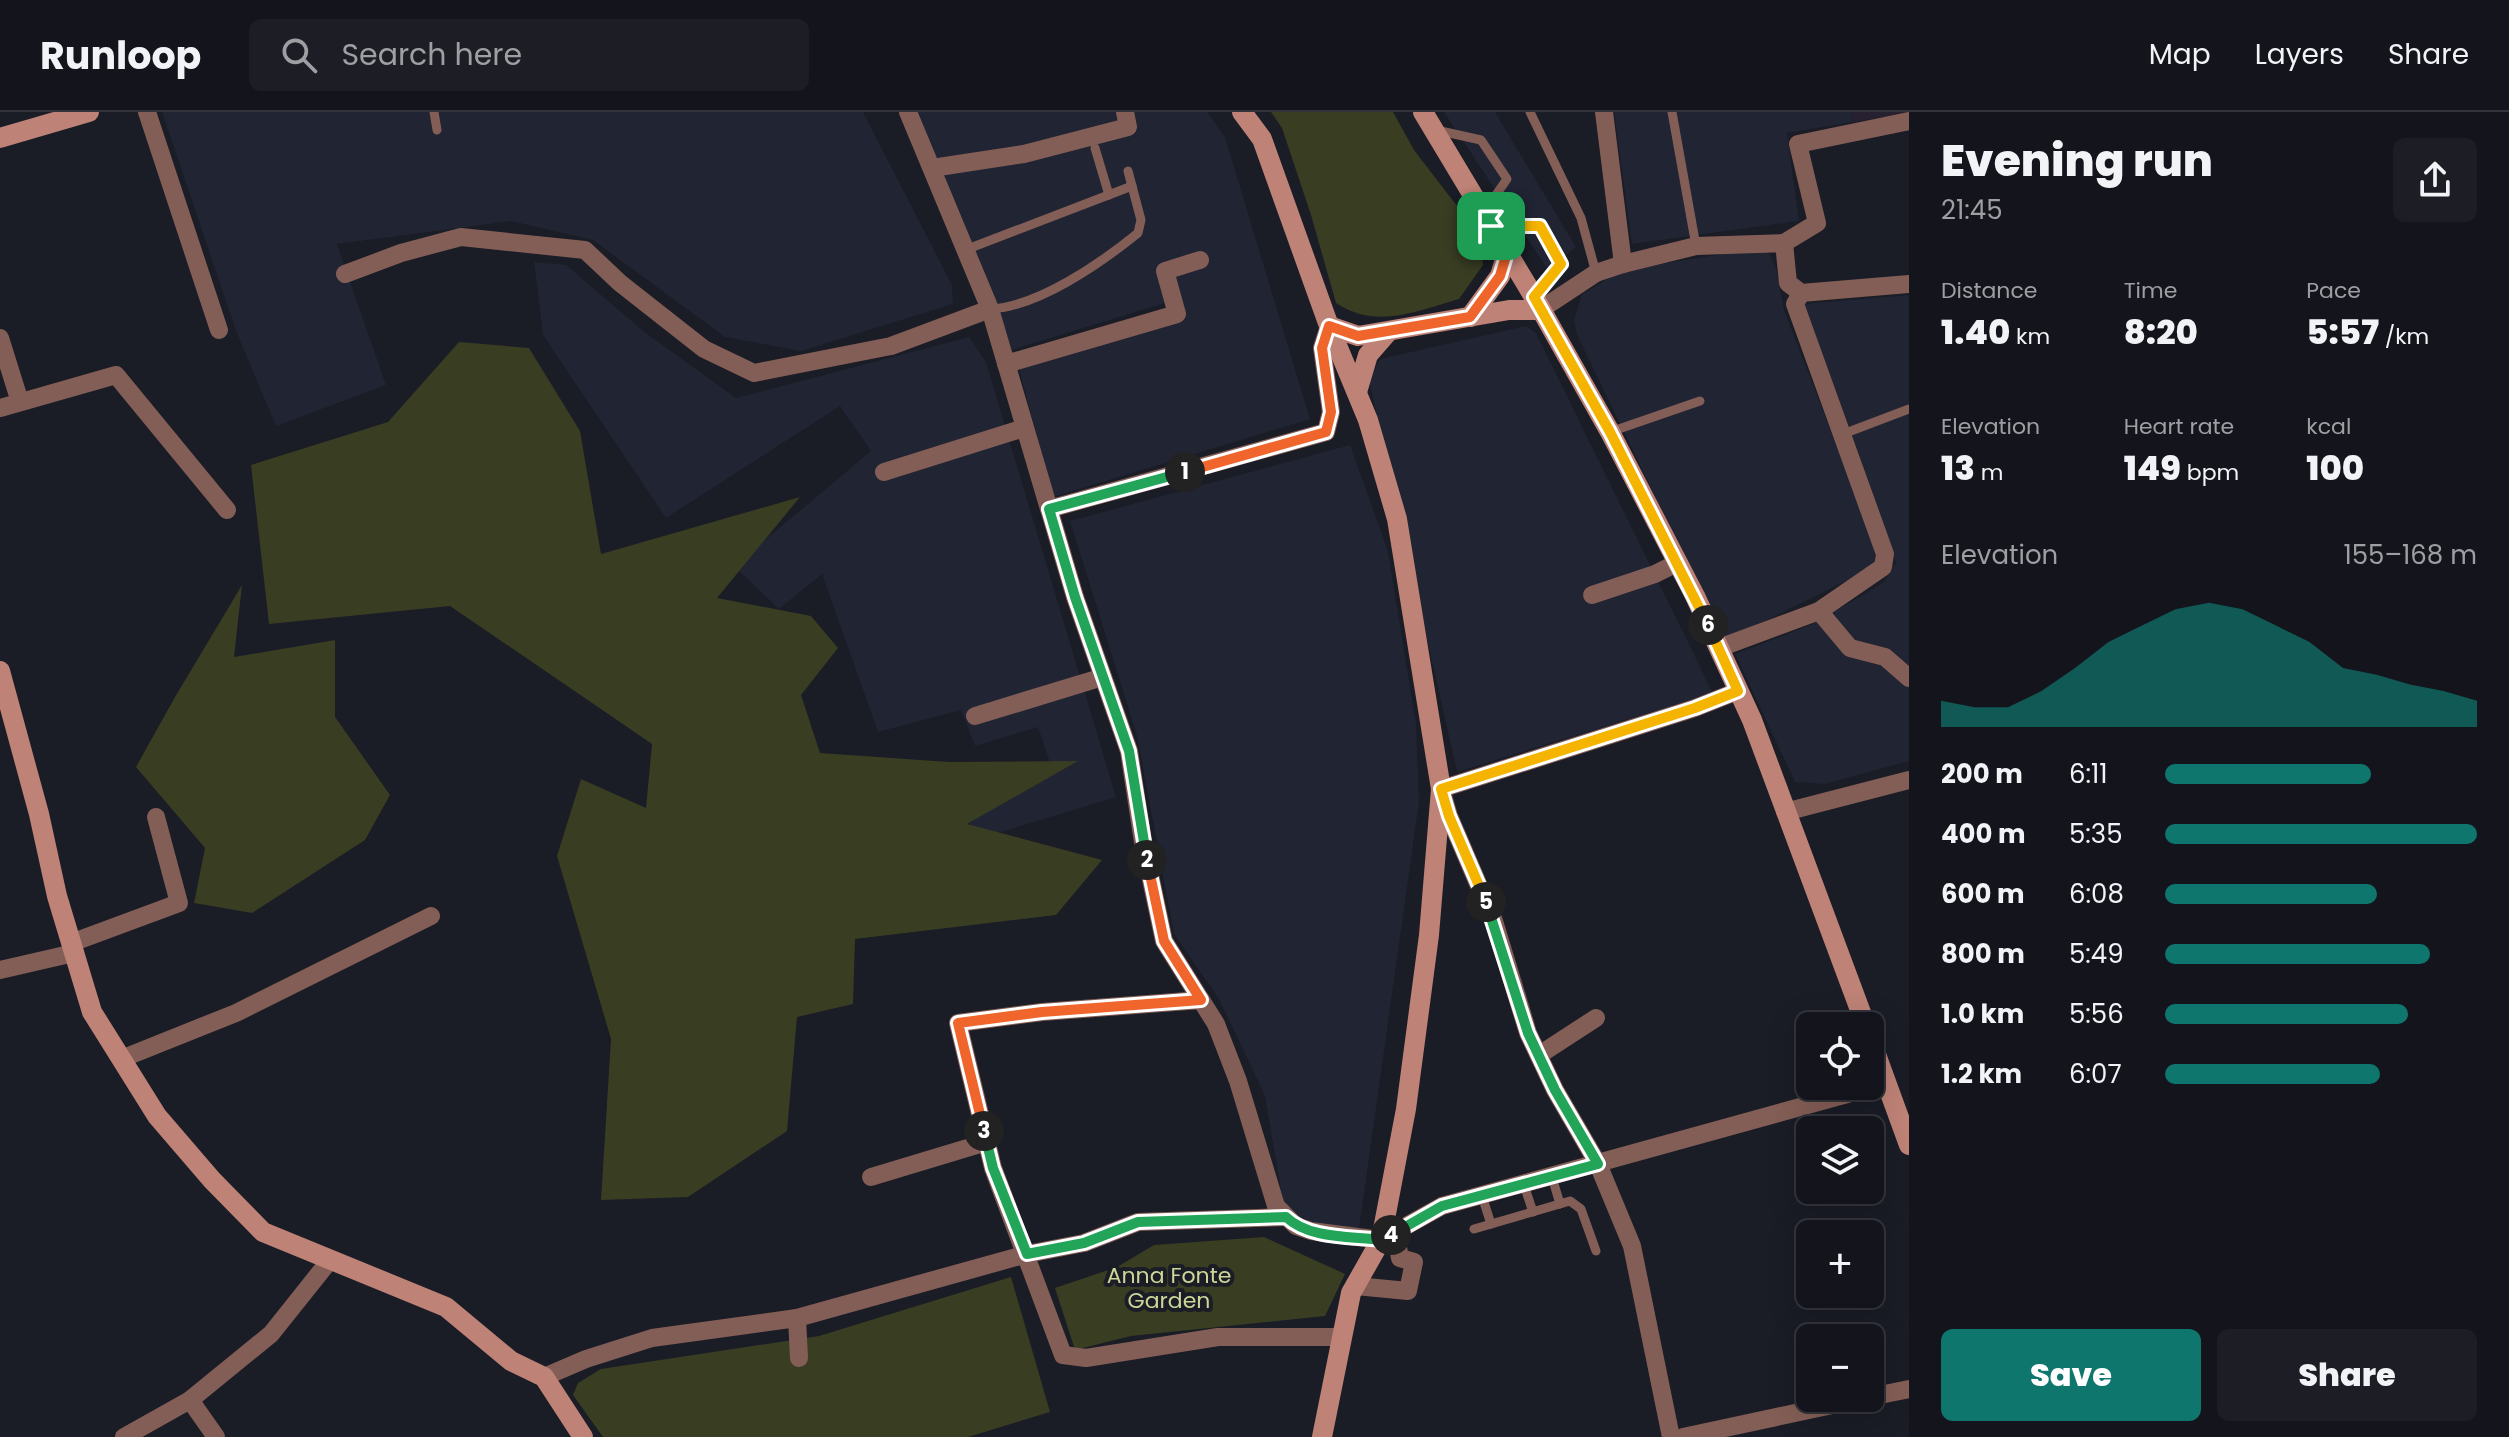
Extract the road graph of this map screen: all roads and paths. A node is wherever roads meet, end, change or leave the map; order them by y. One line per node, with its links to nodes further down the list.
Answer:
1 (89, 112): 13 (main road)
2 (147, 112): 34 (street)
3 (434, 112): 12 (lane)
4 (908, 112): 15 (street)
5 (1125, 112): 15 (street)
6 (1242, 112): 33 (main road)
7 (1530, 112): 26 (lane)
8 (1604, 112): 25 (street)
9 (1669, 119): 21 (lane)
10 (1428, 120): 19 (main road); 19 (lane)
11 (1909, 121): 20 (street)
12 (437, 130)
13 (0, 138)
14 (1095, 148): 18 (lane)
15 (932, 168): 22 (street)
16 (1128, 171): 17 (lane)
17 (1132, 186): 18 (lane); 31 (lane)
18 (1109, 195): 22 (lane)
19 (1487, 220): 23 (main road); 30 (lane)
20 (1784, 243): 21 (street); 29 (street)
21 (1696, 246): 25 (street)
22 (965, 250): 31 (street)
23 (1507, 253): 30 (main road); 32 (main road)
24 (1200, 260): 37 (street)
25 (1623, 264): 26 (street)
26 (1596, 273): 30 (street)
27 (345, 274): 31 (street)
28 (1909, 284): 29 (street)
29 (1801, 293): 45 (street)
30 (1537, 303): 32 (main road); 44 (main road)
31 (990, 309): 37 (street)
32 (1470, 317): 35 (main road)
33 (1329, 326): 35 (main road); 38 (main road); 47 (street)
34 (219, 330)
35 (1388, 332): 38 (main road)
36 (0, 338): 40 (street)
37 (1006, 364): 43 (street)
38 (1357, 392): 60 (main road)
39 (1700, 401): 44 (lane)
40 (20, 402): 41 (street); 48 (street)
41 (0, 408)
42 (1909, 409): 45 (lane)
43 (1024, 428): 46 (street); 47 (street)
44 (1610, 432): 49 (main road)
45 (1843, 434): 51 (street)
46 (884, 472)
47 (1049, 509): 54 (street)
48 (227, 510)
49 (1677, 563): 50 (street); 52 (main road)
50 (1592, 595)
51 (1819, 611): 52 (street); 55 (street)
52 (1719, 648): 56 (main road)
53 (0, 671): 57 (main road)
54 (1103, 677): 58 (street); 66 (street)
55 (1909, 678)
56 (1738, 691): 60 (street); 61 (main road)
57 (3, 694): 64 (main road)
58 (975, 716)
59 (1909, 780): 61 (street)
60 (1441, 789): 69 (street); 85 (main road)
61 (1785, 812): 67 (main road)
62 (156, 817): 64 (street)
63 (431, 916): 70 (street)
64 (72, 948): 65 (street); 70 (main road)
65 (0, 970)
66 (1201, 1000): 73 (street); 82 (street)
67 (1861, 1012)
68 (1596, 1018): 69 (street)
69 (1539, 1055): 75 (street)
70 (121, 1059): 88 (main road)
71 (1884, 1075): 72 (main road)
72 (1887, 1083): 74 (main road); 75 (street)
73 (987, 1142): 76 (street); 87 (street)
74 (1909, 1145)
75 (1598, 1164): 77 (street); 102 (street)
76 (871, 1177)
77 (1552, 1177): 78 (street); 80 (lane)
78 (1524, 1185): 79 (street); 81 (lane)
79 (1482, 1196): 83 (lane); 85 (street)
80 (1560, 1204): 81 (lane); 86 (lane)
81 (1533, 1212): 83 (lane)
82 (1286, 1217): 85 (street); 87 (street)
83 (1491, 1224): 84 (lane)
84 (1474, 1229)
85 (1388, 1236): 89 (main road); 89 (street)
86 (1596, 1251)
87 (1027, 1254): 90 (street); 91 (street)
88 (330, 1260): 93 (main road); 96 (street)
89 (1356, 1286): 91 (main road)
90 (797, 1318): 92 (street); 93 (street)
91 (1341, 1337): 101 (main road)
92 (799, 1358)
93 (544, 1377): 100 (main road)
94 (1909, 1389): 95 (street)
95 (1884, 1394)
96 (190, 1400): 98 (street); 99 (street)
97 (1802, 1412): 103 (street)
98 (124, 1437)
99 (216, 1437)
100 (583, 1437)
101 (1322, 1437)
102 (1671, 1437)
103 (1683, 1437)

